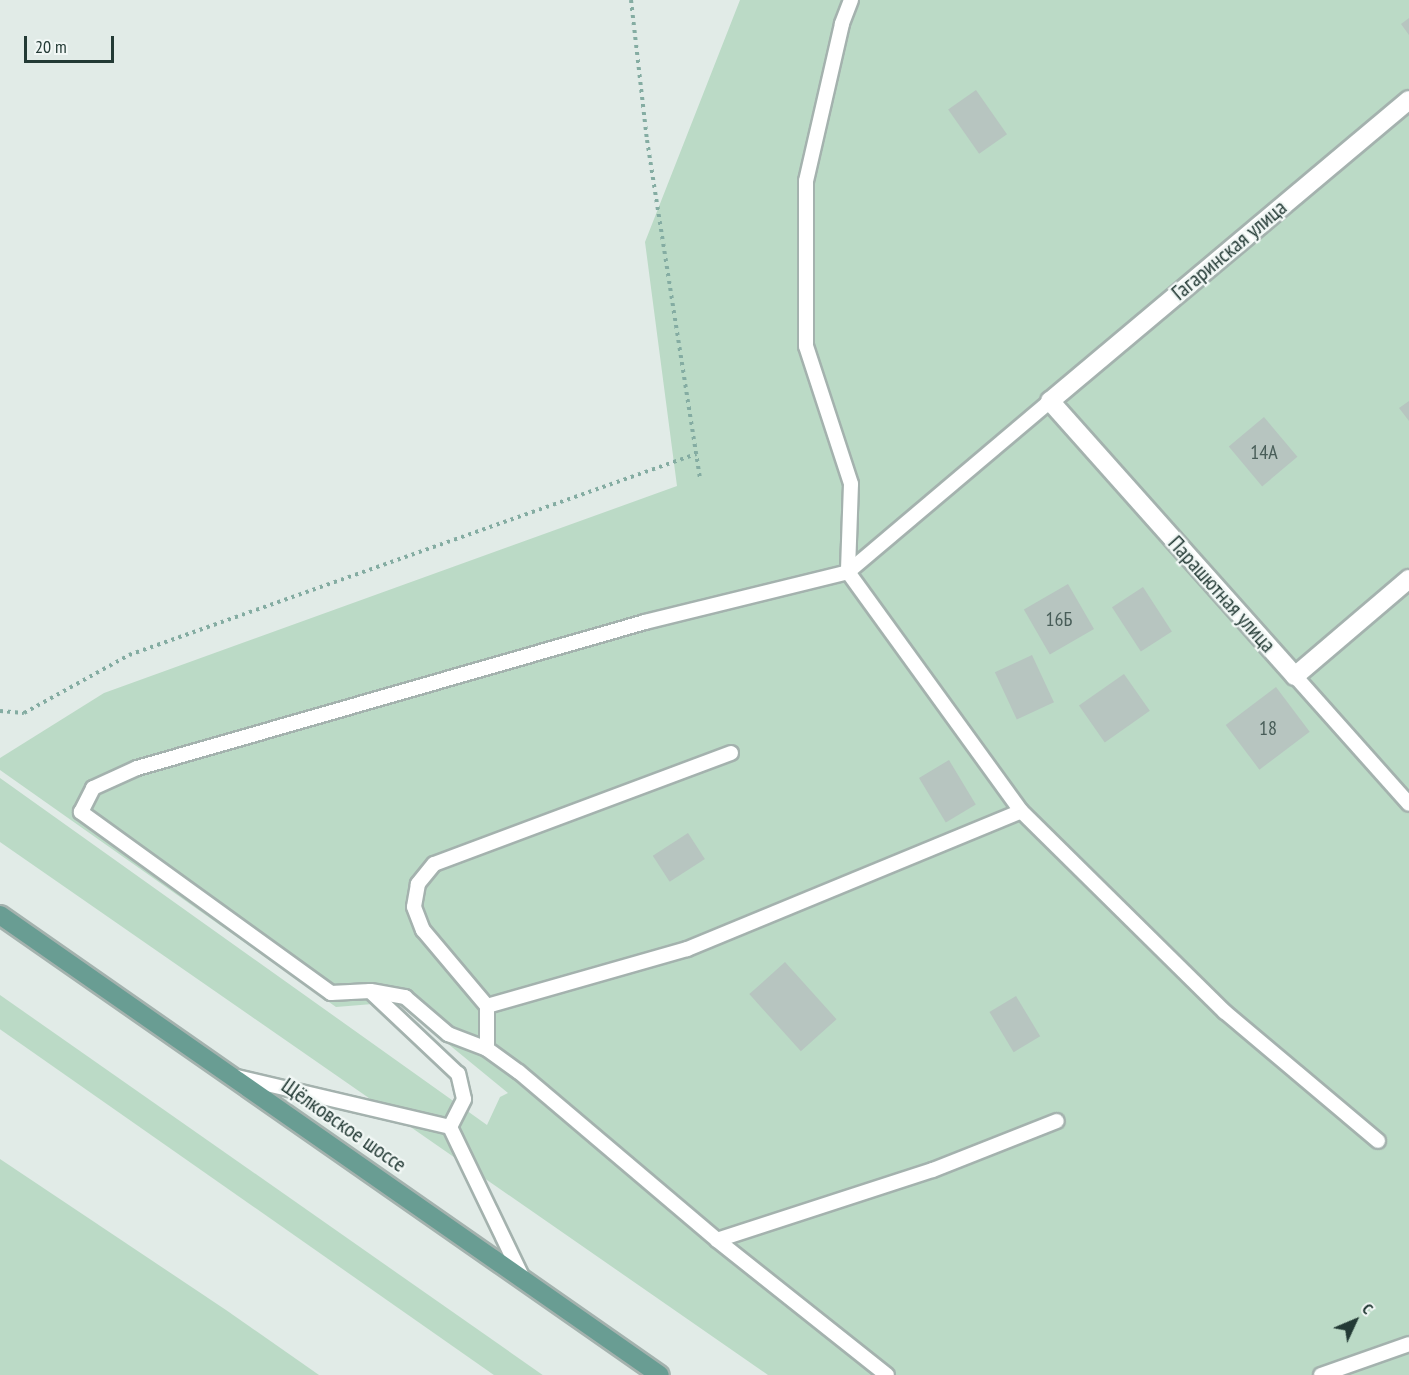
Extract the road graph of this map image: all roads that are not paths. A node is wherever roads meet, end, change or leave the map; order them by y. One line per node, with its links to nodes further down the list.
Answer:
1 (851, 0): 4 (lane)
2 (1409, 100): 3 (street, Гагаринская улица)
3 (1050, 401): 4 (lane); 6 (street, Парашютная улица)
4 (848, 572): 9 (lane); 11 (lane)
5 (1409, 579): 6 (street)
6 (1295, 676): 8 (lane)
7 (731, 753): 12 (lane)
8 (1409, 804)
9 (1022, 811): 12 (lane); 17 (lane)
10 (0, 915): 14 (main road, Щёлковское шоссе)
11 (370, 991): 13 (lane); 16 (lane)
12 (487, 1006): 13 (lane)
13 (487, 1050): 18 (lane)
14 (232, 1076): 16 (lane); 19 (main road, Щёлковское шоссе)
15 (1057, 1121): 18 (lane)
16 (450, 1126): 19 (lane)
17 (1378, 1142)
18 (717, 1240): 22 (lane)
19 (523, 1279): 21 (main road, Щёлковское шоссе)
20 (1409, 1344): 23 (lane)
21 (660, 1375)
22 (886, 1375)
23 (1322, 1375)

